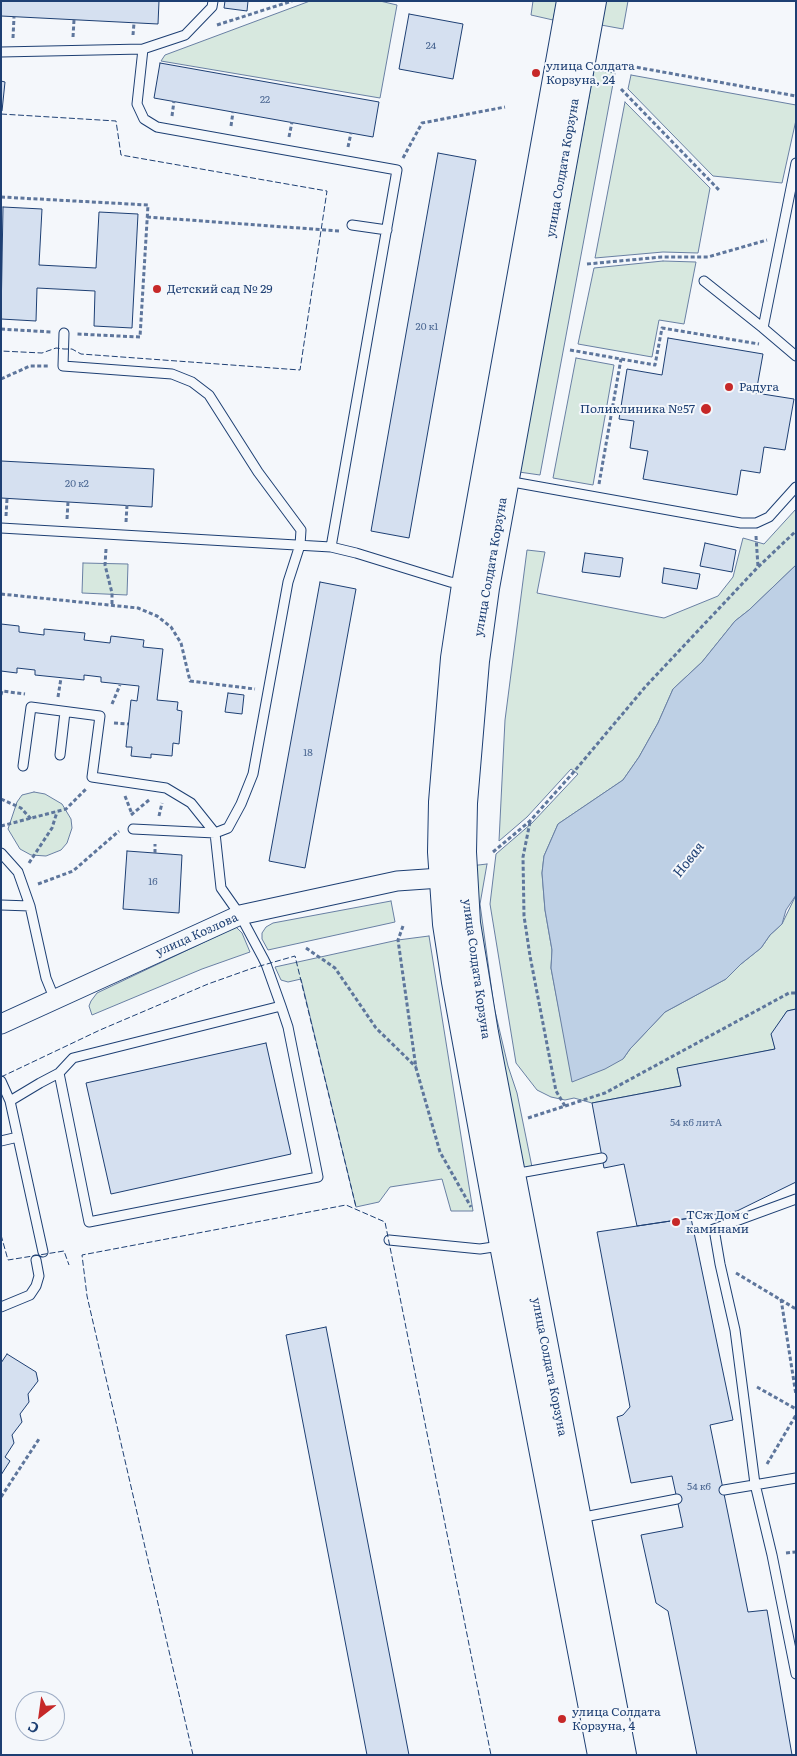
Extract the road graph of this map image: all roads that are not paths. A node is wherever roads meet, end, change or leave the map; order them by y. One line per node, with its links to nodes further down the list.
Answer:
1 (213, 1): 4 (lane)
2 (570, 1): 13 (street, улица Солдата Корзуна)
3 (593, 1): 13 (street, улица Солдата Корзуна)
4 (143, 49): 5 (lane); 8 (lane)
5 (1, 52)
6 (796, 163): 10 (lane)
7 (352, 225): 8 (lane)
8 (387, 230): 17 (lane)
9 (704, 281): 10 (lane)
10 (763, 328): 12 (lane)
11 (64, 333): 16 (lane)
12 (792, 352)
13 (495, 479): 14 (lane); 18 (street, улица Солдата Корзуна)
14 (796, 487)
15 (1, 528): 16 (lane)
16 (300, 545): 17 (lane); 23 (lane)
17 (331, 547): 18 (lane)
18 (476, 586): 25 (street, улица Солдата Корзуна)
19 (65, 712): 20 (lane); 21 (lane); 23 (lane)
20 (60, 755)
21 (23, 766)
22 (133, 829): 23 (lane)
23 (215, 833): 28 (lane)
24 (1, 853): 27 (lane)
25 (453, 877): 28 (street, улица Козлова); 38 (street, улица Солдата Корзуна)
26 (1, 905): 27 (lane)
27 (30, 906): 29 (lane)
28 (240, 915): 29 (street, улица Козлова); 30 (lane)
29 (56, 1000): 31 (street, улица Козлова)
30 (281, 1006): 32 (lane); 32 (lane)
31 (1, 1024)
32 (59, 1073): 34 (lane)
33 (1, 1081): 34 (lane)
34 (10, 1101): 35 (lane)
35 (18, 1137): 36 (lane); 42 (lane)
36 (1, 1141)
37 (602, 1158): 38 (lane)
38 (501, 1177): 41 (street, улица Солдата Корзуна); 49 (street, улица Солдата Корзуна)
39 (796, 1199): 46 (lane)
40 (389, 1240): 41 (lane)
41 (503, 1246): 49 (street, улица Солдата Корзуна)
42 (43, 1252)
43 (36, 1260): 44 (lane)
44 (1, 1307)
45 (796, 1478): 46 (lane)
46 (755, 1484): 47 (lane); 50 (lane)
47 (724, 1490)
48 (677, 1499): 49 (lane)
49 (567, 1520): 51 (street, улица Солдата Корзуна); 52 (street, улица Солдата Корзуна)
50 (796, 1674)
51 (601, 1755)
52 (623, 1755)

